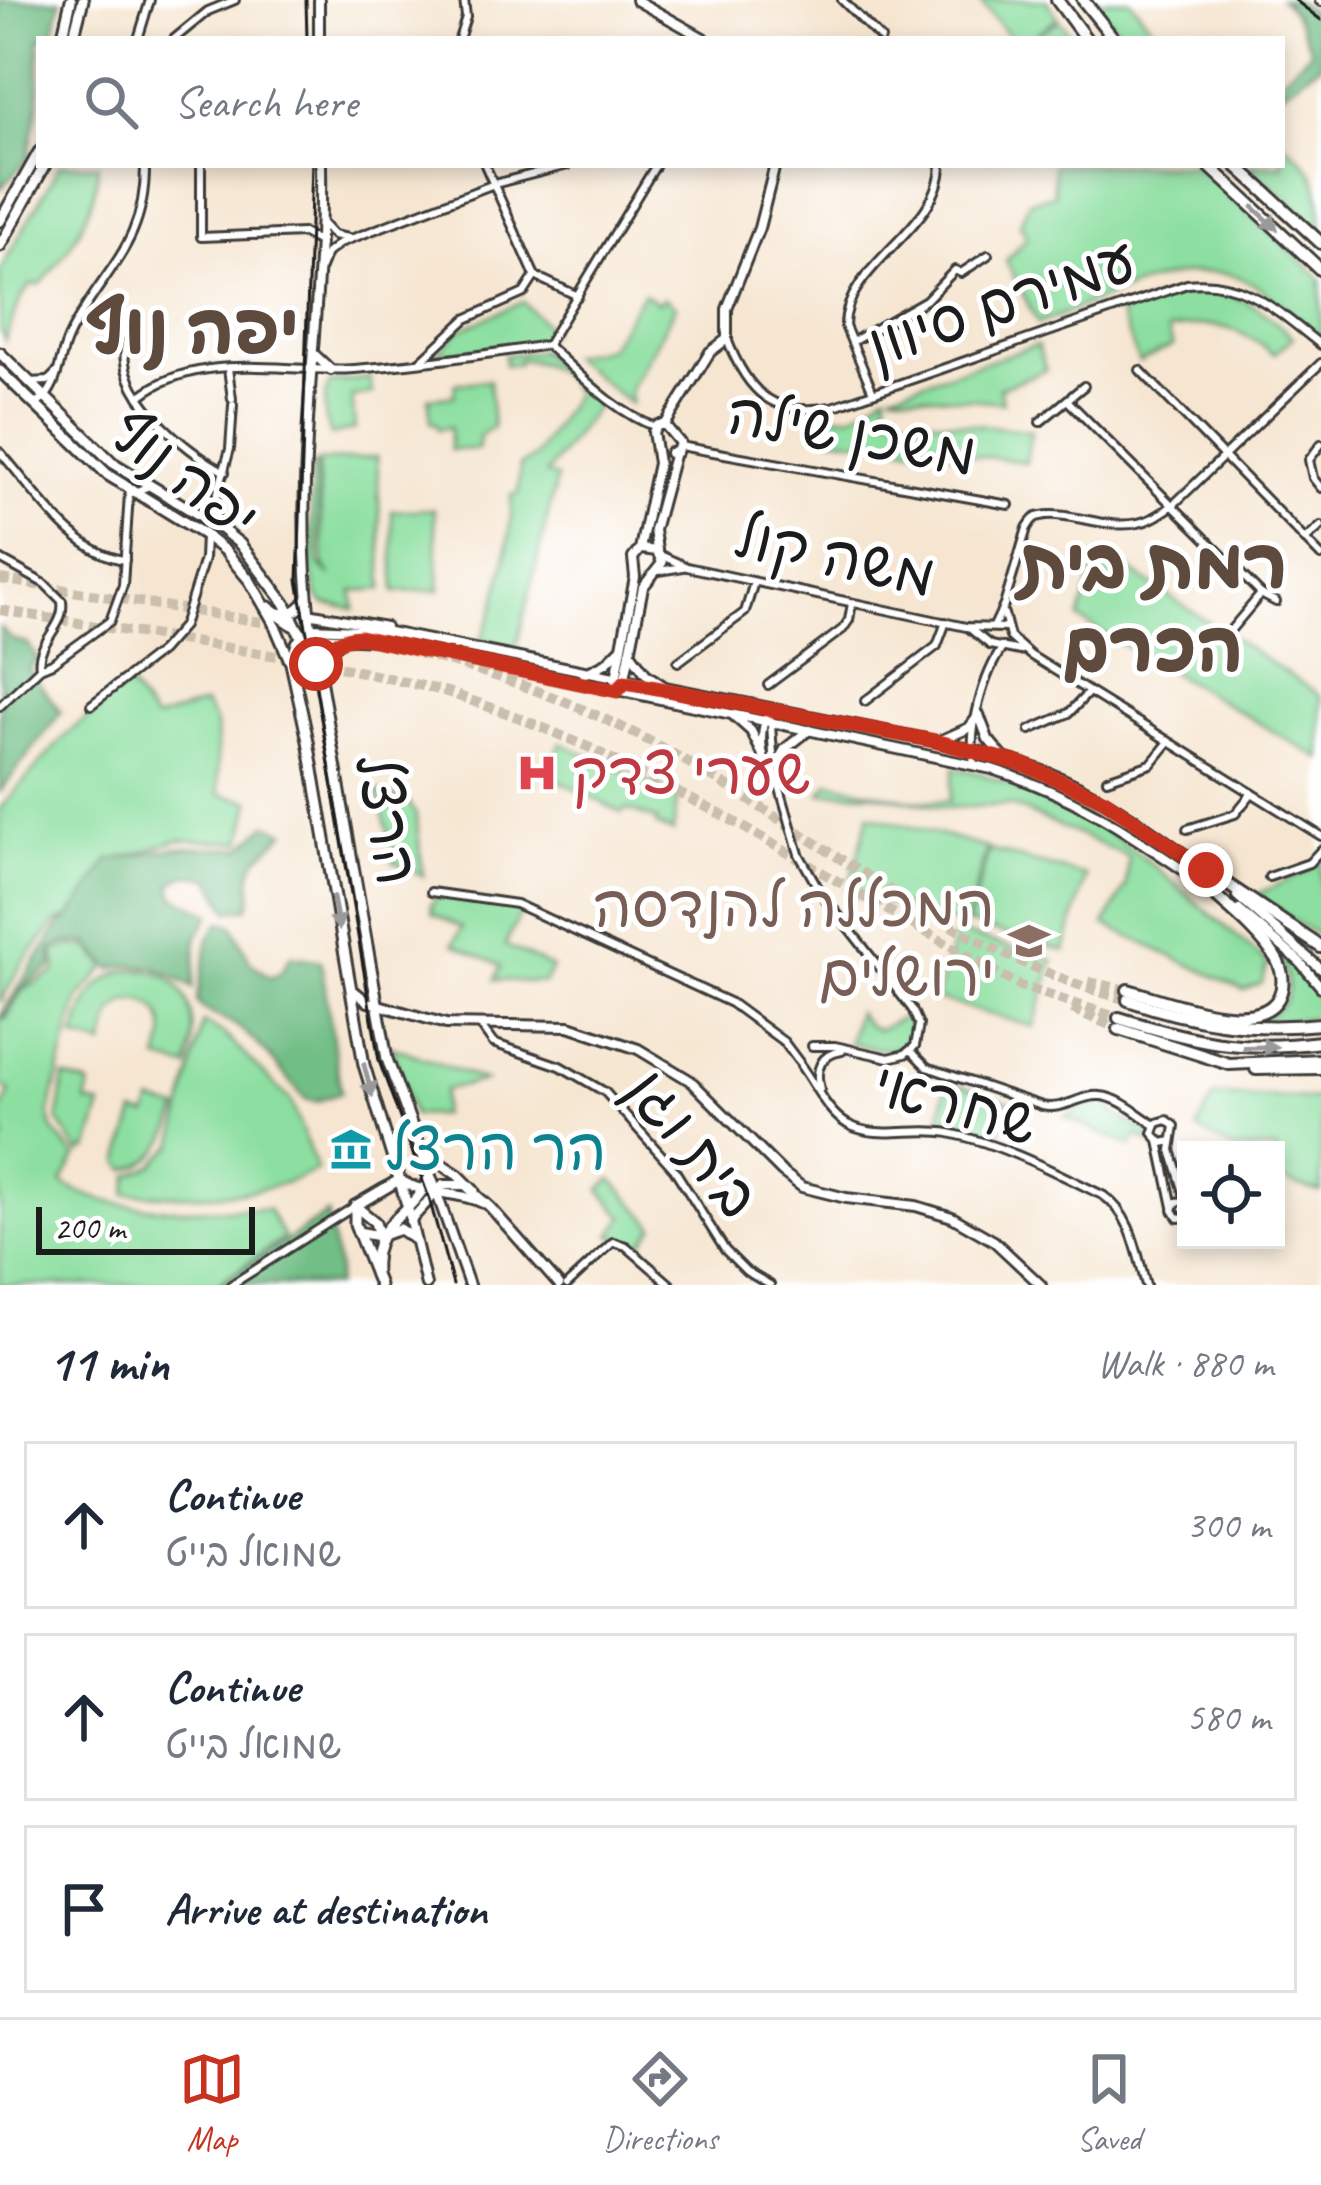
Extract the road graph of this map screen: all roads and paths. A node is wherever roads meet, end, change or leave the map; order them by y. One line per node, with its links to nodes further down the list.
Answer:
1 (71, 0): 11 (main road)
2 (83, 0): 12 (main road)
3 (150, 0): 13 (street)
4 (235, 0): 14 (street)
5 (319, 0): 15 (street)
6 (464, 0): 16 (street)
7 (636, 0): 17 (street)
8 (842, 0): 18 (street)
9 (1057, 0): 19 (highway)
10 (1083, 0): 20 (highway)
11 (63, 36)
12 (74, 36)
13 (139, 36)
14 (177, 36)
15 (320, 36)
16 (460, 36)
17 (700, 36)
18 (878, 36)
19 (1084, 36)
20 (1112, 36)
21 (36, 157): 34 (main road)
22 (43, 168): 39 (main road)
23 (145, 168): 58 (street)
24 (201, 168): 38 (street)
25 (321, 168): 35 (street)
26 (486, 168): 33 (street)
27 (556, 168): 33 (street)
28 (654, 168): 44 (street)
29 (775, 168): 45 (street)
30 (940, 168): 46 (street)
31 (1211, 168): 41 (highway, one-way to 41)
32 (1239, 168): 37 (highway)
33 (494, 184): 36 (street); 43 (street)
34 (0, 221)
35 (322, 224): 36 (street); 38 (street)
36 (358, 236): 42 (street)
37 (1321, 243)
38 (322, 245): 42 (street)
39 (0, 246)
40 (988, 255): 46 (street)
41 (1321, 270)
42 (320, 271): 50 (street)
43 (535, 276): 44 (street); 52 (street)
44 (578, 296): 49 (street)
45 (727, 339): 62 (street, עמירם סיוון); 68 (street)
46 (852, 342): 62 (street)
47 (126, 343): 63 (street)
48 (1321, 345): 62 (street, עמירם סיוון)
49 (547, 346): 52 (street); 68 (street)
50 (314, 351): 54 (street); 55 (street)
51 (0, 352): 60 (main road, יפה נוף)
52 (421, 361): 55 (street)
53 (1321, 363): 72 (street)
54 (312, 370): 55 (street); 59 (street); 101 (street)
55 (332, 370)
56 (1140, 370): 72 (street)
57 (0, 371): 65 (main road, יפה נוף)
58 (58, 371): 60 (street); 64 (street)
59 (228, 371): 63 (street); 73 (street)
60 (29, 382): 64 (main road, יפה נוף)
61 (1084, 386): 66 (street)
62 (874, 392)
63 (139, 397): 73 (street)
64 (46, 398): 65 (street); 74 (main road, יפה נוף)
65 (28, 399): 76 (main road, יפה נוף)
66 (1067, 400): 67 (street); 79 (street)
67 (1040, 422)
68 (658, 434): 70 (street); 70 (street); 85 (street)
69 (1321, 445): 75 (street)
70 (678, 449): 77 (street, משכן שילה); 87 (street)
71 (0, 452): 91 (street)
72 (1223, 458): 79 (street); 84 (street)
73 (225, 472): 78 (street)
74 (147, 487): 76 (street); 80 (main road, יפה נוף)
75 (1321, 488)
76 (130, 492): 83 (main road, יפה נוף); 91 (street)
77 (1009, 505)
78 (214, 506): 80 (street); 82 (street)
79 (1172, 506): 96 (street); 100 (street)
80 (195, 514): 82 (main road, יפה נוף)
81 (1321, 526): 84 (street)
82 (219, 527): 101 (main road, יפה נוף)
83 (205, 535): 86 (main road, יפה נוף); 90 (street)
84 (1305, 540): 88 (street)
85 (640, 549): 87 (street); 93 (street)
86 (224, 551): 90 (street); 97 (main road, יפה נוף)
87 (659, 553): 92 (street, משה קול); 94 (street)
88 (1321, 556)
89 (0, 559): 115 (street)
90 (204, 559): 126 (street)
91 (125, 560): 115 (street)
92 (687, 567): 94 (street, משה קול); 95 (street, משה קול)
93 (635, 570): 94 (street); 112 (street)
94 (655, 573): 112 (street)
95 (754, 582): 98 (street, משה קול); 113 (street)
96 (1261, 594): 99 (street); 106 (street)
97 (261, 599): 102 (main road); 114 (main road, יפה נוף)
98 (852, 602): 103 (street, משה קול); 121 (street)
99 (1276, 602)
100 (1004, 605): 105 (street); 110 (street)
101 (301, 609): 102 (main road); 107 (main road, יפה נוף); 107 (street); 109 (street)
102 (276, 614): 107 (street)
103 (946, 622): 104 (street, משה קול); 125 (street)
104 (966, 626): 105 (street, משה קול); 111 (street, משה קול)
105 (993, 627): 110 (street, משה קול); 111 (street)
106 (1229, 632)
107 (308, 633): 108 (street); 109 (street); 114 (street); 117 (main road, יפה נוף)
108 (345, 637): 117 (main road); 122 (street)
109 (421, 639): 118 (street)
110 (1006, 640): 111 (street); 116 (street); 124 (street, משה קול)
111 (989, 644): 116 (street)
112 (626, 650): 118 (street); 119 (street); 120 (street); 123 (street)
113 (678, 662)
114 (291, 664): 151 (main road, הרצל, one-way to 151)
115 (40, 668): 127 (street)
116 (991, 670): 129 (street)
117 (319, 673): 153 (main road, הרצל)
118 (584, 674): 119 (street)
119 (614, 680): 120 (street); 122 (street)
120 (625, 682): 122 (street); 123 (street)
121 (767, 686)
122 (617, 691): 128 (street)
123 (677, 692): 130 (street)
124 (1089, 692): 132 (street); 134 (street, משה קול)
125 (865, 701)
126 (91, 705)
127 (0, 706)
128 (727, 712): 130 (street); 136 (street)
129 (979, 715): 133 (street); 135 (street); 137 (street)
130 (769, 716): 131 (street); 133 (street); 136 (street, שחראי); 139 (street, שחראי)
131 (811, 729): 138 (street); 139 (street)
132 (1030, 730)
133 (935, 741): 135 (street)
134 (1169, 742): 140 (street); 141 (street, משה קול)
135 (973, 750): 137 (street); 138 (street)
136 (763, 754): 142 (street, שחראי)
137 (1004, 758): 146 (street)
138 (974, 764): 146 (street)
139 (774, 768): 142 (street, שחראי)
140 (1107, 779)
141 (1252, 793): 143 (street); 144 (street, משה קול)
142 (781, 802): 160 (street, שחראי)
143 (1186, 829)
144 (1321, 836)
145 (1321, 850): 147 (street)
146 (1202, 875): 149 (highway); 150 (street); 152 (street); 154 (highway)
147 (1269, 878)
148 (430, 892): 156 (street)
149 (1321, 947)
150 (1321, 969)
151 (348, 977): 153 (street); 171 (main road, הרצל, one-way to 171)
152 (1321, 986)
153 (377, 1002): 155 (street, בית וגן); 168 (main road, הרצל)
154 (1321, 1024)
155 (480, 1025): 192 (street, בית וגן); 193 (street)
156 (784, 1042): 158 (street, שחראי); 161 (street, שחראי)
157 (1321, 1042): 163 (highway, one-way to 157)
158 (810, 1046): 159 (street, שחראי); 161 (street); 162 (street)
159 (852, 1050): 160 (street, שחראי); 162 (street, שחראי)
160 (911, 1051): 165 (street)
161 (800, 1064): 162 (street); 164 (street, שחראי)
162 (821, 1064): 164 (street, שחראי)
163 (1321, 1064)
164 (827, 1104): 194 (street, שחראי)
165 (1154, 1126): 166 (street); 167 (street)
166 (1172, 1141): 167 (street); 169 (street)
167 (1159, 1142): 178 (street)
168 (418, 1148): 170 (main road, הרצל); 174 (main road)
169 (1177, 1172)
170 (430, 1176): 172 (main road); 173 (main road, הרצל)
171 (399, 1180): 172 (street); 176 (main road); 179 (main road, הרצל)
172 (422, 1191): 173 (street); 179 (main road)
173 (436, 1191): 174 (street); 177 (street); 181 (street); 189 (street)
174 (474, 1191): 177 (street)
175 (1177, 1203): 178 (street)
176 (355, 1206): 182 (street); 183 (main road); 184 (main road)
177 (490, 1207): 190 (street)
178 (1173, 1207): 180 (street)
179 (407, 1208): 181 (street); 184 (main road)
180 (1177, 1216)
181 (410, 1221): 185 (street)
182 (322, 1225): 183 (street); 187 (street)
183 (356, 1228): 184 (main road); 186 (main road)
184 (379, 1236): 185 (main road); 186 (main road)
185 (414, 1239): 188 (street)
186 (377, 1280)
187 (232, 1285)
188 (426, 1285)
189 (469, 1285)
190 (563, 1285): 191 (street)
191 (671, 1285)
192 (770, 1285)
193 (1041, 1285)
194 (1146, 1285)

